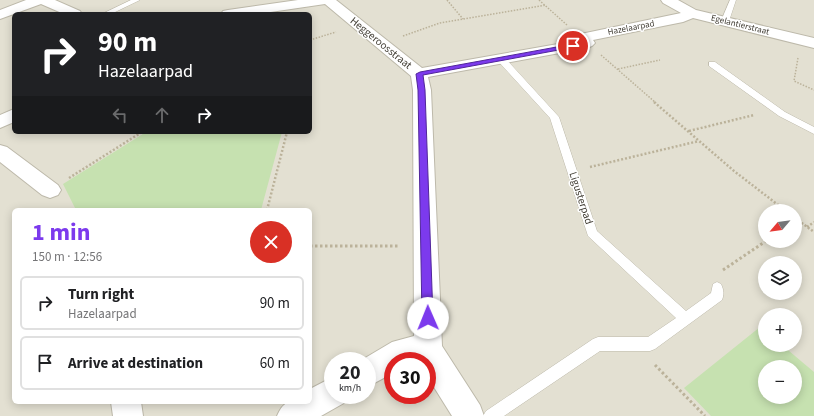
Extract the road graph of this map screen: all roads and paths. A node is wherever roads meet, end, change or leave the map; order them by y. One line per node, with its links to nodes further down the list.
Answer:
1 (38, 0): 14 (street)
2 (44, 0): 10 (street)
3 (137, 0): 11 (lane)
4 (328, 0): 12 (street); 19 (street, Heggeroosstraat)
5 (447, 0): 15 (path)
6 (539, 0): 9 (path)
7 (668, 0): 13 (street, Egelantierstraat)
8 (733, 0): 16 (lane)
9 (546, 6): 15 (path); 17 (path)
10 (71, 12)
11 (110, 12)
12 (242, 12)
13 (691, 13): 16 (street, Egelantierstraat); 17 (street, Hazelaarpad)
14 (0, 15)
15 (463, 19): 19 (path)
16 (725, 21): 18 (street, Egelantierstraat)
17 (584, 40): 20 (street, Hazelaarpad); 23 (path)
18 (808, 41): 25 (path)
19 (382, 43): 24 (street, Heggeroosstraat)
20 (501, 59): 24 (street, Hazelaarpad); 35 (lane, Ligusterpad)
21 (660, 60): 23 (path)
22 (712, 64): 26 (lane)
23 (618, 69): 29 (path)
24 (420, 74): 44 (street, Heggeroosstraat)
25 (814, 90)
26 (776, 110): 29 (path); 30 (lane)
27 (12, 116): 28 (street)
28 (0, 122)
29 (688, 131): 33 (path)
30 (814, 131)
31 (139, 134): 36 (path)
32 (286, 134): 38 (path)
33 (699, 140): 35 (path); 37 (path)
34 (0, 152): 36 (street)
35 (572, 172): 47 (lane, Ligusterpad)
36 (50, 190)
37 (777, 204)
38 (268, 208)
39 (814, 222): 41 (path)
40 (802, 224): 41 (path)
41 (807, 227): 42 (path)
42 (814, 232)
43 (312, 246): 44 (path)
44 (426, 246): 49 (street, Heggeroosstraat)
45 (758, 246): 46 (path)
46 (717, 288): 47 (lane)
47 (686, 319): 48 (lane)
48 (636, 344): 56 (lane); 57 (path)
49 (428, 347): 50 (street); 55 (street, Heggeroosstraat)
50 (376, 368)
51 (324, 397): 54 (street)
52 (126, 404): 53 (street)
53 (128, 416)
54 (292, 416)
55 (469, 416)
56 (491, 416)
57 (705, 416)

